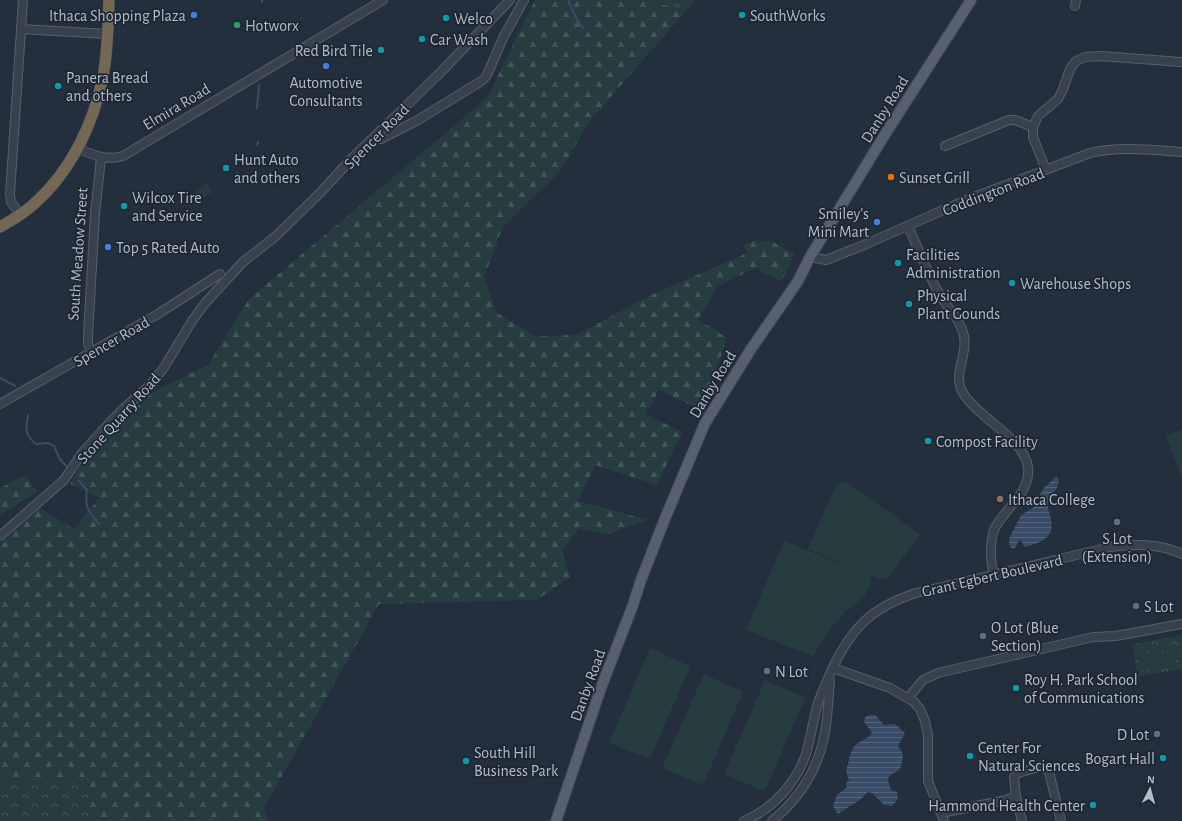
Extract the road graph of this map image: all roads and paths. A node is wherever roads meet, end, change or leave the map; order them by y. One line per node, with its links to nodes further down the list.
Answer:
1 (23, 0): 7 (street)
2 (109, 0): 8 (highway)
3 (382, 0): 15 (street, Elmira Road)
4 (510, 0): 11 (street, Spencer Road)
5 (524, 0): 11 (street)
6 (971, 0): 20 (main road, Danby Road)
7 (21, 29): 8 (street); 17 (street)
8 (107, 34): 13 (highway)
9 (1182, 62): 10 (street)
10 (1033, 127): 12 (street); 16 (street)
11 (375, 136): 21 (street, Spencer Road)
12 (945, 146)
13 (77, 148): 15 (street, Elmira Road); 17 (highway)
14 (1182, 152): 16 (street, Coddington Road)
15 (101, 158): 23 (street, South Meadow Street)
16 (1046, 170): 18 (street, Coddington Road)
17 (21, 215): 19 (highway)
18 (908, 226): 20 (street, Coddington Road); 27 (street)
19 (0, 227)
20 (810, 257): 34 (main road, Danby Road)
21 (237, 268): 25 (street, Stone Quarry Road)
22 (220, 274): 23 (street, Spencer Road)
23 (91, 352): 24 (street, Spencer Road)
24 (0, 404)
25 (0, 536)
26 (1182, 554): 27 (street, Grant Egbert Boulevard)
27 (994, 575): 29 (street, Grant Egbert Boulevard)
28 (1182, 624): 30 (street)
29 (833, 668): 30 (street); 33 (street, Grant Egbert Boulevard); 35 (street, Grant Egbert Boulevard)
30 (908, 698): 32 (street)
31 (1016, 796): 32 (street); 36 (street); 37 (street)
32 (943, 817)
33 (747, 820)
34 (556, 821)
35 (772, 821)
36 (1022, 821)
37 (1061, 821)

